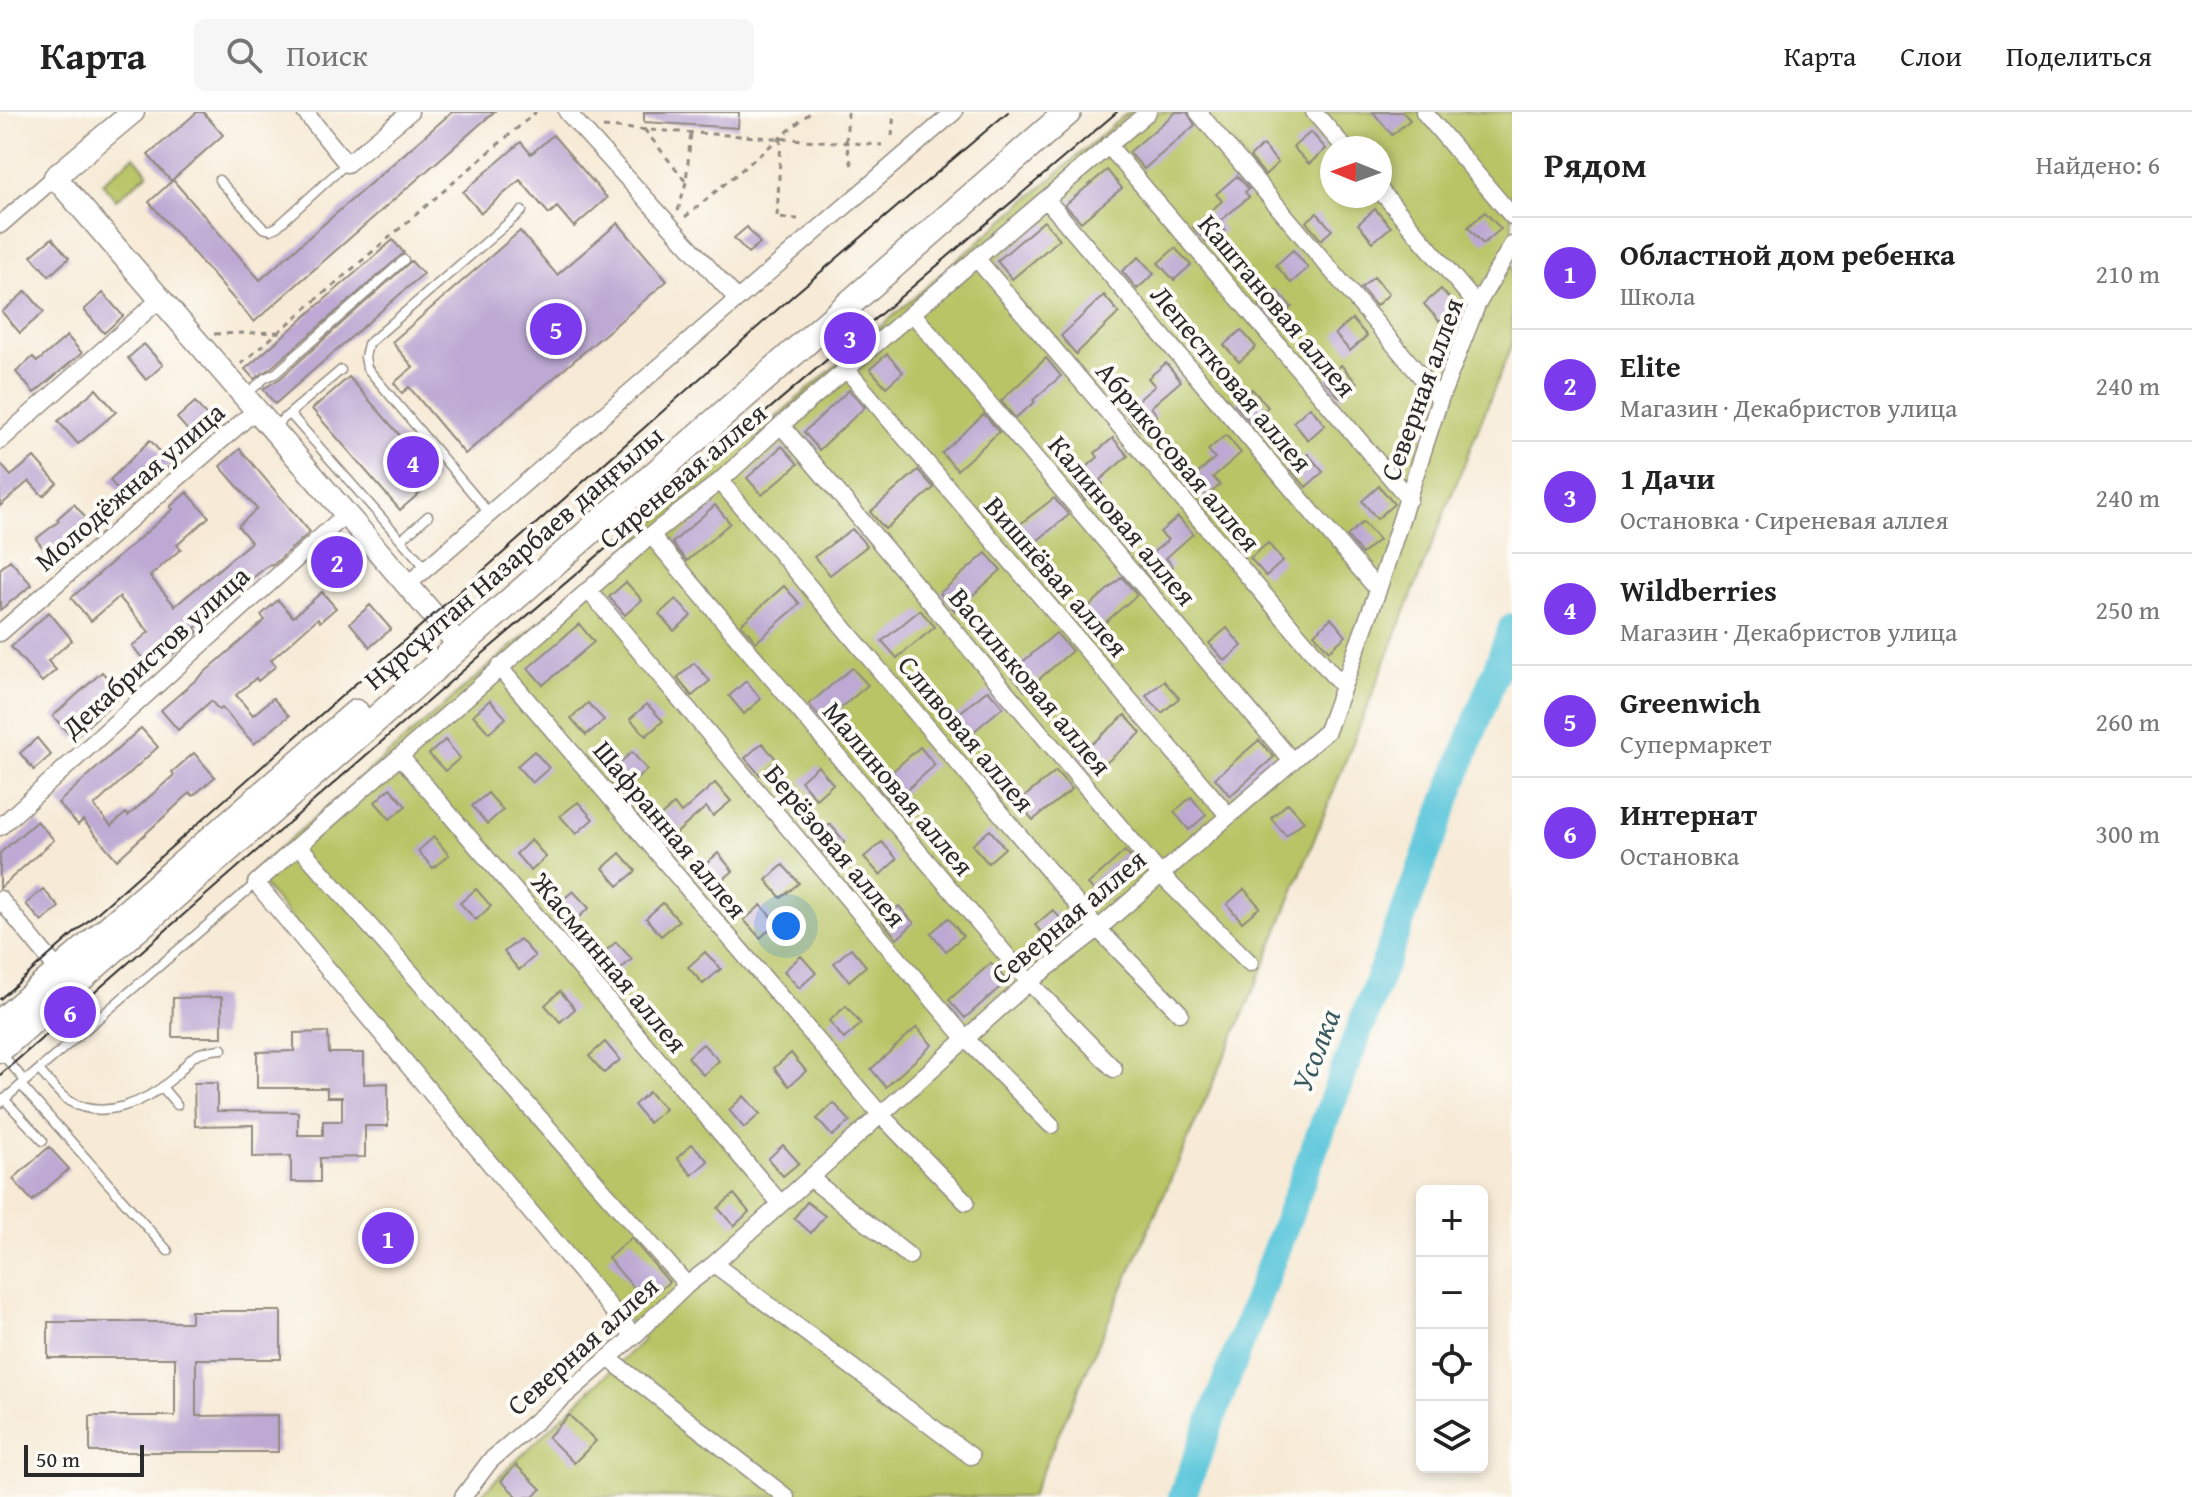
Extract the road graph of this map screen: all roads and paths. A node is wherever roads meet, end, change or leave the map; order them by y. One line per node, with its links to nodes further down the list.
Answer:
1 (133, 112): 27 (street)
2 (305, 112): 25 (street)
3 (410, 112): 25 (street)
4 (536, 112): 44 (path)
5 (567, 112): 16 (street)
6 (811, 112): 21 (path)
7 (848, 112): 22 (path)
8 (894, 112): 19 (path)
9 (954, 112): 40 (street)
10 (1041, 112): 67 (main road, Нұрсұлтан Назарбаев даңғылы)
11 (1068, 112): 67 (main road, Нұрсұлтан Назарбаев даңғылы)
12 (1148, 112): 24 (street, Сиреневая аллея)
13 (1198, 112): 49 (street)
14 (1314, 112): 20 (street)
15 (1424, 112): 33 (street)
16 (581, 126): 17 (path); 36 (street)
17 (644, 128): 18 (path); 29 (path)
18 (691, 132): 21 (path); 29 (path)
19 (892, 136)
20 (1335, 136)
21 (781, 138): 22 (path); 34 (path); 36 (path)
22 (846, 143): 23 (path); 26 (path)
23 (882, 145)
24 (1108, 145): 30 (street, Сиреневая аллея); 56 (street, Каштановая аллея)
25 (347, 164): 28 (lane)
26 (853, 170)
27 (55, 177): 35 (street); 41 (street)
28 (219, 180)
29 (686, 182): 36 (path)
30 (1046, 199): 38 (street, Сиреневая аллея); 65 (street, Лепестковая аллея)
31 (1392, 204): 42 (street)
32 (522, 211): 58 (lane)
33 (1512, 216)
34 (798, 219)
35 (0, 225)
36 (674, 227): 40 (street)
37 (1512, 245): 42 (street, Северная аллея)
38 (976, 258): 43 (street, Сиреневая аллея); 69 (street, Абрикосовая аллея)
39 (404, 260): 50 (lane)
40 (736, 298): 58 (street)
41 (160, 299): 50 (street); 54 (street)
42 (1477, 305): 49 (street, Северная аллея)
43 (913, 314): 48 (street, Сиреневая аллея); 71 (street, Калиновая аллея)
44 (278, 332): 45 (path); 46 (path)
45 (211, 334)
46 (238, 367)
47 (341, 370): 51 (lane)
48 (847, 370): 52 (street, Сиреневая аллея); 72 (street, Вишнёвая аллея)
49 (1440, 399): 56 (street, Северная аллея)
50 (250, 403): 53 (street); 66 (street, Молодёжная улица)
51 (290, 414): 53 (lane); 61 (lane)
52 (781, 425): 55 (street, Сиреневая аллея); 75 (street, Васильковая аллея)
53 (272, 428): 57 (street)
54 (0, 441)
55 (720, 481): 60 (street, Сиреневая аллея); 78 (street, Сливовая аллея)
56 (1409, 499): 65 (street, Северная аллея)
57 (346, 514): 63 (street); 73 (street, Декабристов улица)
58 (489, 514): 62 (street)
59 (428, 516): 61 (lane)
60 (651, 535): 64 (street, Сиреневая аллея); 81 (street, Малиновая аллея)
61 (401, 540): 62 (lane)
62 (426, 569): 63 (street)
63 (407, 585): 67 (street)
64 (588, 590): 68 (street, Сиреневая аллея); 84 (street, Берёзовая аллея)
65 (1378, 590): 69 (street, Северная аллея)
66 (0, 633)
67 (454, 640): 80 (main road, Нұрсұлтан Назарбаев даңғылы); 86 (main road, Нұрсұлтан Назарбаев даңғылы)
68 (499, 667): 70 (street, Сиреневая аллея); 93 (street, Шафранная аллея)
69 (1343, 687): 71 (street, Северная аллея)
70 (400, 756): 74 (street, Сиреневая аллея); 98 (street, Жасминная аллея)
71 (1292, 761): 72 (street, Северная аллея)
72 (1228, 815): 75 (street, Северная аллея)
73 (0, 827)
74 (299, 846): 76 (street, Сиреневая аллея); 102 (street)
75 (1159, 873): 78 (street, Северная аллея); 79 (street, Васильковая аллея)
76 (256, 883): 88 (lane); 103 (street)
77 (0, 899): 80 (street)
78 (1098, 929): 81 (street, Северная аллея); 82 (street, Сливовая аллея)
79 (1250, 963)
80 (59, 971): 83 (main road, Нұрсұлтан Назарбаев даңғылы)
81 (1029, 982): 84 (street, Северная аллея); 87 (street, Малиновая аллея)
82 (1180, 1013)
83 (0, 1023)
84 (966, 1039): 93 (street, Северная аллея); 94 (street, Берёзовая аллея)
85 (222, 1049): 90 (lane)
86 (0, 1051): 89 (lane)
87 (1114, 1069)
88 (39, 1070): 89 (lane); 90 (lane)
89 (23, 1083): 91 (lane); 99 (lane)
90 (162, 1087): 92 (lane)
91 (2, 1101): 95 (lane)
92 (177, 1105)
93 (880, 1114): 96 (street, Северная аллея); 97 (street, Шафранная аллея)
94 (1051, 1125)
95 (43, 1141)
96 (810, 1178): 98 (street, Северная аллея); 100 (street)
97 (966, 1202)
98 (780, 1203): 101 (street, Северная аллея)
99 (168, 1251)
100 (909, 1256)
101 (714, 1264): 102 (street, Северная аллея); 105 (street)
102 (687, 1285): 103 (street, Северная аллея)
103 (634, 1336): 104 (street, Северная аллея)
104 (608, 1358): 106 (street, Северная аллея); 107 (street)
105 (971, 1456)
106 (463, 1497)
107 (786, 1497)

